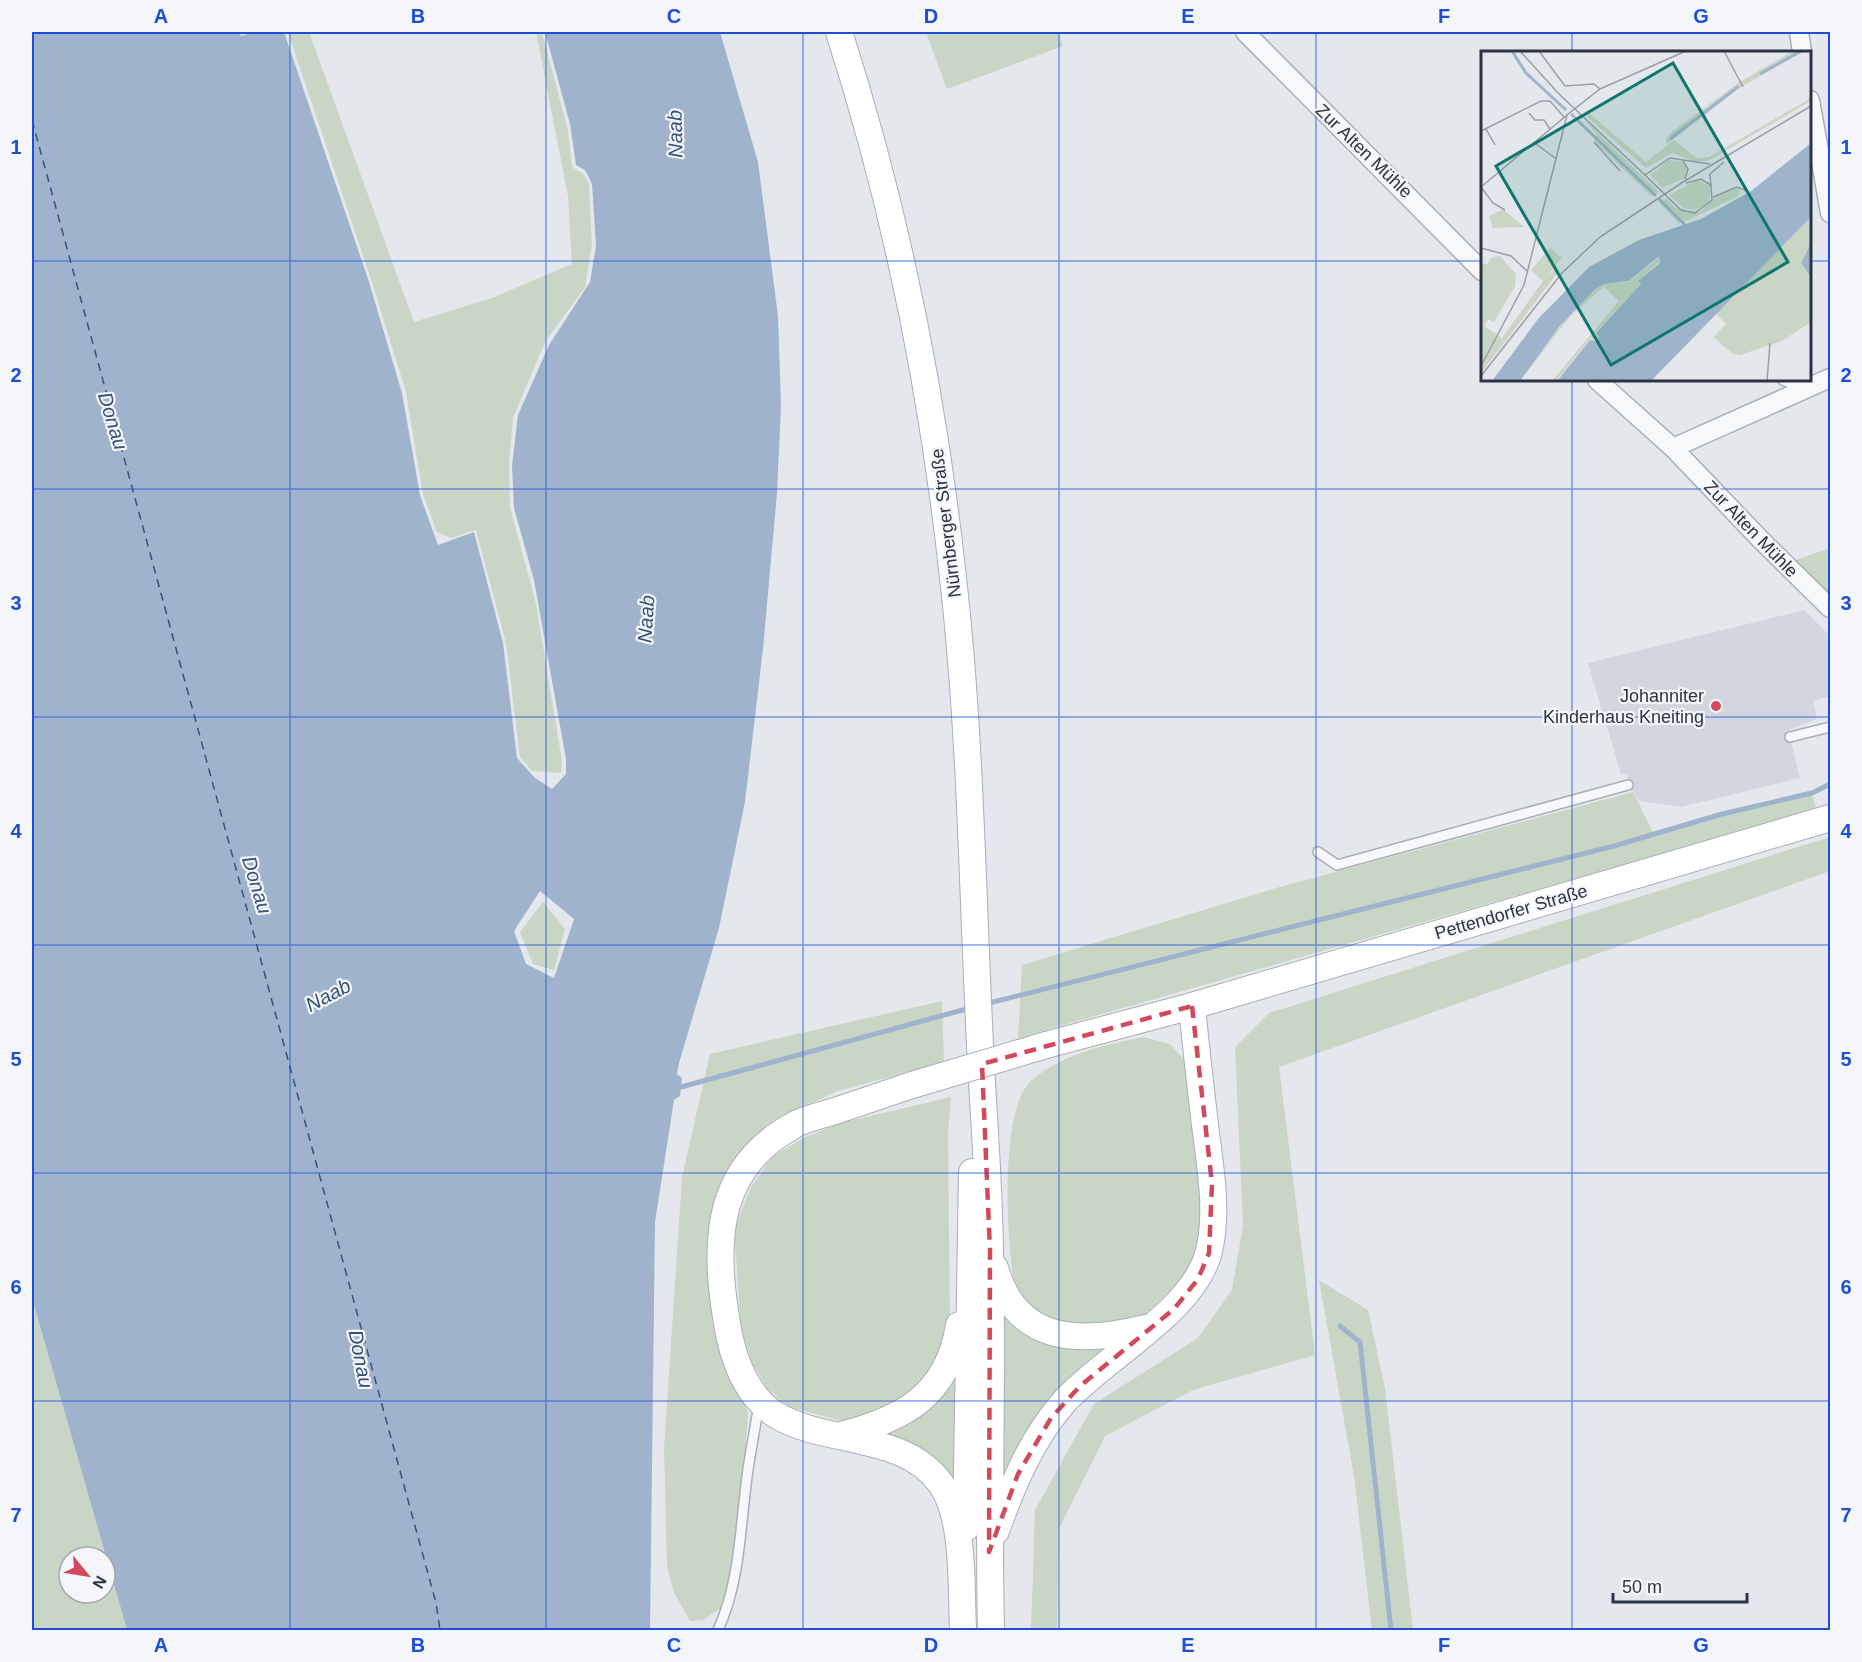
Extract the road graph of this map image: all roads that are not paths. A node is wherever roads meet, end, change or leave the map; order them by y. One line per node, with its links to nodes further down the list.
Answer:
1 (839, 32): 20 (main road, Nürnberger Straße)
2 (1245, 32): 7 (street, Zur Alten Mühle)
3 (1799, 32): 4 (street)
4 (1802, 51)
5 (1811, 111): 6 (street)
6 (1830, 213)
7 (1481, 270)
8 (1830, 378): 11 (street)
9 (1598, 381): 12 (street, Zur Alten Mühle)
10 (1786, 381): 11 (lane)
11 (1806, 389): 12 (street)
12 (1673, 448): 13 (street, Zur Alten Mühle)
13 (1830, 608)
14 (1830, 727): 15 (lane)
15 (1790, 737)
16 (1628, 785): 18 (lane)
17 (1830, 818): 19 (main road, Pettendorfer Straße)
18 (1318, 852)
19 (1192, 1006): 23 (main road); 24 (main road, Pettendorfer Straße, bridge)
20 (979, 1025): 21 (main road); 22 (main road)
21 (970, 1226): 25 (main road); 28 (main road)
22 (990, 1251): 23 (main road); 26 (main road)
23 (1148, 1328): 26 (main road)
24 (760, 1402): 25 (main road); 27 (lane)
25 (841, 1435): 28 (main road)
26 (989, 1552): 29 (main road)
27 (718, 1630)
28 (964, 1630)
29 (991, 1630)

